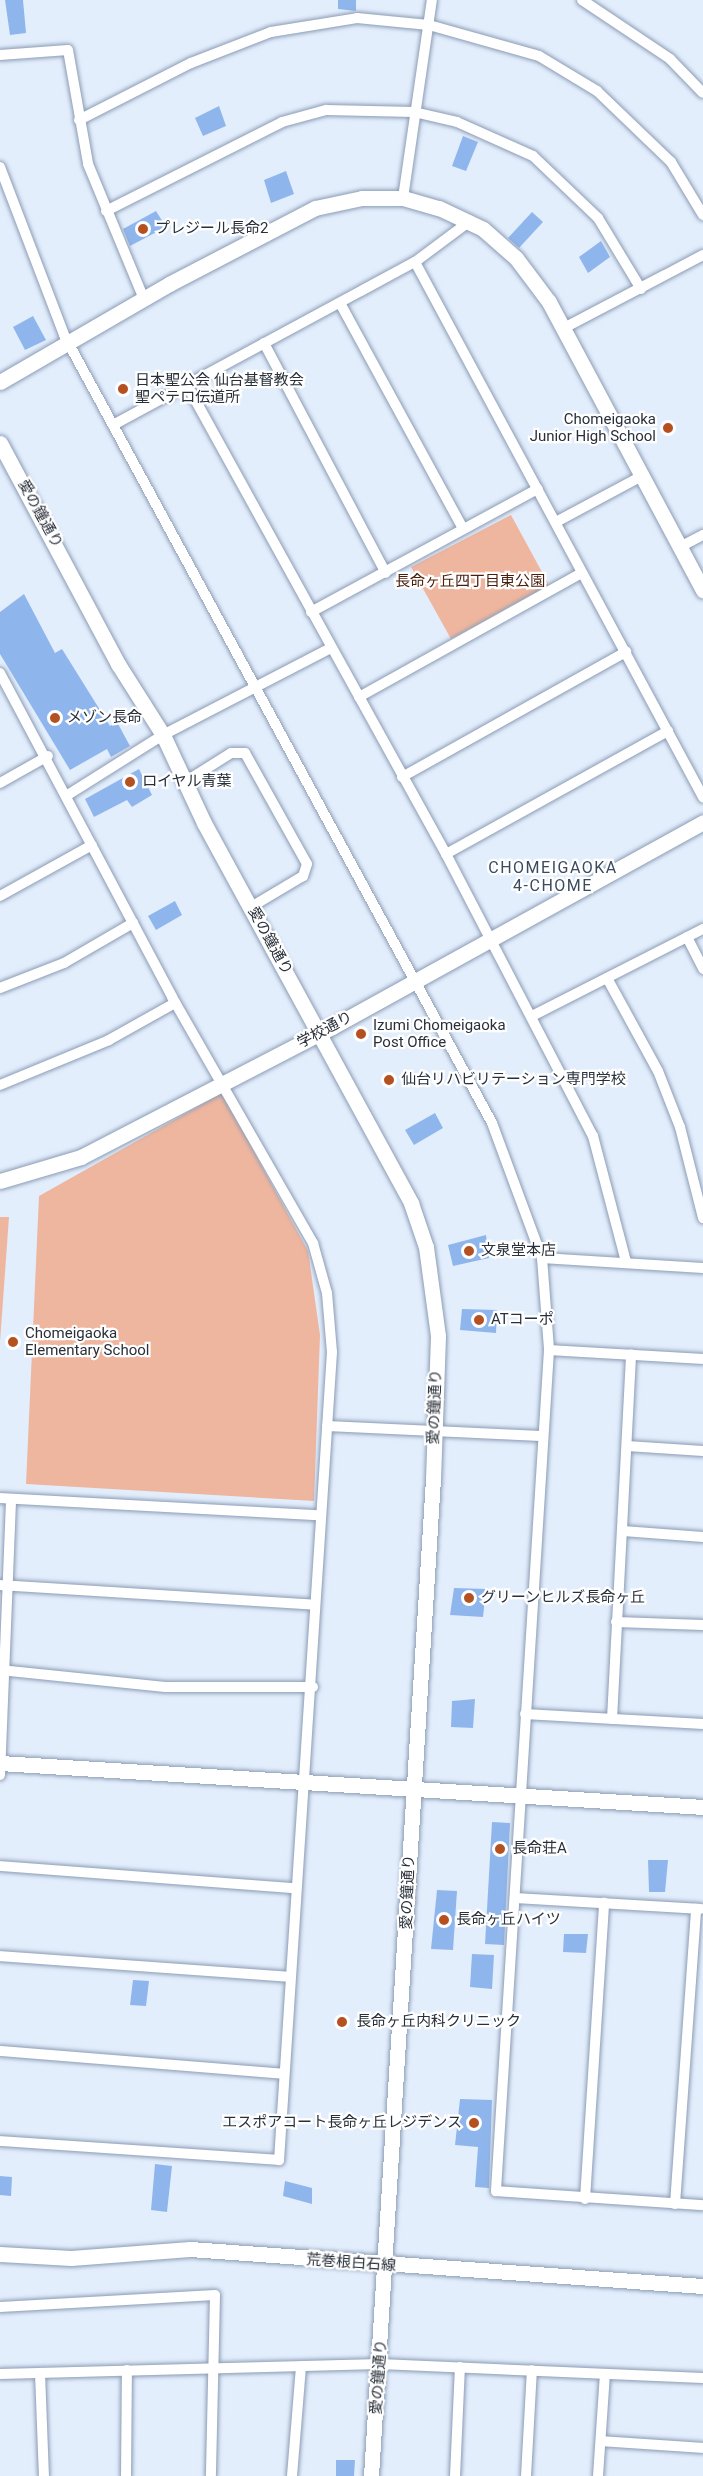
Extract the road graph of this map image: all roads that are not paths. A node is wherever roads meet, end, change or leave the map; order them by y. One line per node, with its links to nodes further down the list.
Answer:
1 (432, 0): 3 (street)
2 (582, 0): 5 (street)
3 (429, 25): 6 (street); 7 (street); 11 (street)
4 (0, 55): 7 (street)
5 (703, 93)
6 (414, 112): 9 (street); 10 (street); 15 (street)
7 (79, 120): 10 (street)
8 (0, 167): 20 (street)
9 (403, 198): 12 (street); 16 (street)
10 (106, 211): 16 (street)
11 (703, 215)
12 (470, 221): 14 (street); 18 (street)
13 (703, 255): 15 (street)
14 (415, 262): 17 (street); 26 (street)
15 (641, 289): 18 (street)
16 (144, 299): 20 (street)
17 (340, 303): 19 (street); 28 (street)
18 (564, 328): 25 (street)
19 (264, 343): 22 (street); 31 (street)
20 (68, 344): 21 (street); 23 (street)
21 (0, 382)
22 (187, 385): 23 (street); 34 (street)
23 (113, 425): 38 (street)
24 (0, 443): 41 (street, 愛の鐘通り)
25 (640, 477): 27 (street); 30 (street)
26 (538, 489): 27 (street); 28 (street)
27 (556, 522): 32 (street)
28 (463, 529): 31 (street)
29 (703, 535): 30 (street)
30 (680, 547): 33 (street)
31 (386, 573): 34 (street)
32 (582, 573): 36 (street); 39 (street)
33 (703, 590)
34 (311, 612): 35 (street)
35 (331, 648): 38 (street); 39 (street)
36 (626, 652): 40 (street); 43 (street)
37 (1, 677): 42 (street)
38 (257, 688): 41 (street); 59 (street)
39 (359, 697): 43 (street)
40 (668, 731): 47 (street); 50 (street)
41 (163, 735): 44 (street, 愛の鐘通り); 46 (street)
42 (48, 756): 45 (street); 46 (street)
43 (402, 777): 50 (street)
44 (185, 782): 52 (street, 愛の鐘通り); 52 (street)
45 (0, 783)
46 (66, 796): 49 (street)
47 (703, 796)
48 (703, 822): 56 (street, 学校通り)
49 (92, 845): 51 (street); 53 (street)
50 (446, 854): 56 (street)
51 (0, 896)
52 (251, 907): 63 (street, 愛の鐘通り)
53 (133, 923): 60 (street); 61 (street)
54 (703, 929): 55 (street)
55 (687, 937): 57 (street); 58 (street)
56 (490, 939): 59 (street, 学校通り); 62 (street)
57 (703, 969)
58 (607, 978): 62 (street); 67 (street)
59 (416, 980): 63 (street, 学校通り); 68 (street)
60 (0, 988)
61 (175, 1003): 64 (street); 65 (street)
62 (532, 1016): 69 (street)
63 (320, 1033): 64 (street, 学校通り); 75 (street, 愛の鐘通り)
64 (225, 1082): 66 (street, 学校通り); 74 (street)
65 (0, 1085)
66 (0, 1181)
67 (703, 1218)
68 (542, 1258): 69 (street); 71 (street)
69 (626, 1262): 70 (street)
70 (703, 1268)
71 (549, 1350): 72 (street); 76 (street)
72 (632, 1354): 73 (street); 77 (street)
73 (703, 1359)
74 (327, 1426): 75 (street); 80 (street)
75 (435, 1430): 76 (street); 95 (street, 愛の鐘通り)
76 (541, 1436): 89 (street)
77 (627, 1446): 78 (street); 81 (street)
78 (703, 1451)
79 (5, 1498): 80 (street); 83 (street)
80 (318, 1515): 84 (street)
81 (623, 1531): 82 (street); 85 (street)
82 (703, 1537)
83 (3, 1585): 84 (street); 87 (street)
84 (314, 1605): 88 (street)
85 (616, 1622): 86 (street); 90 (street)
86 (703, 1625)
87 (0, 1670): 88 (street); 92 (street)
88 (313, 1687): 94 (street)
89 (525, 1714): 90 (street); 96 (street)
90 (612, 1719): 91 (street)
91 (703, 1724)
92 (0, 1763): 93 (street); 94 (street)
93 (0, 1775)
94 (307, 1779): 95 (street); 99 (street)
95 (412, 1789): 96 (street); 112 (street, 愛の鐘通り)
96 (522, 1796): 97 (street); 100 (street)
97 (703, 1807)
98 (0, 1866): 99 (street)
99 (296, 1888): 104 (street)
100 (516, 1898): 101 (street); 108 (street)
101 (604, 1903): 102 (street); 108 (street)
102 (700, 1909): 109 (street)
103 (0, 1956): 104 (street)
104 (290, 1977): 106 (street)
105 (0, 2051): 106 (street)
106 (284, 2073): 107 (street)
107 (0, 2141)
108 (585, 2199): 109 (street)
109 (675, 2204): 110 (street)
110 (703, 2205)
111 (0, 2254): 112 (street, 荒巻根白石線)
112 (386, 2265): 113 (street, 荒巻根白石線); 115 (street, 愛の鐘通り)
113 (703, 2286)
114 (0, 2307): 117 (street)
115 (380, 2364): 116 (street); 118 (street); 131 (street, 愛の鐘通り)
116 (301, 2366): 117 (street); 130 (street)
117 (213, 2367): 119 (street); 129 (street)
118 (460, 2367): 120 (street); 132 (street)
119 (127, 2370): 121 (street); 128 (street)
120 (532, 2370): 123 (street); 133 (street)
121 (40, 2373): 122 (street); 127 (street)
122 (0, 2374)
123 (605, 2374): 124 (street); 125 (street)
124 (703, 2378)
125 (601, 2441): 126 (street); 134 (street)
126 (703, 2448)
127 (44, 2476)
128 (126, 2476)
129 (211, 2476)
130 (292, 2476)
131 (371, 2476)
132 (455, 2476)
133 (526, 2476)
134 (598, 2476)

